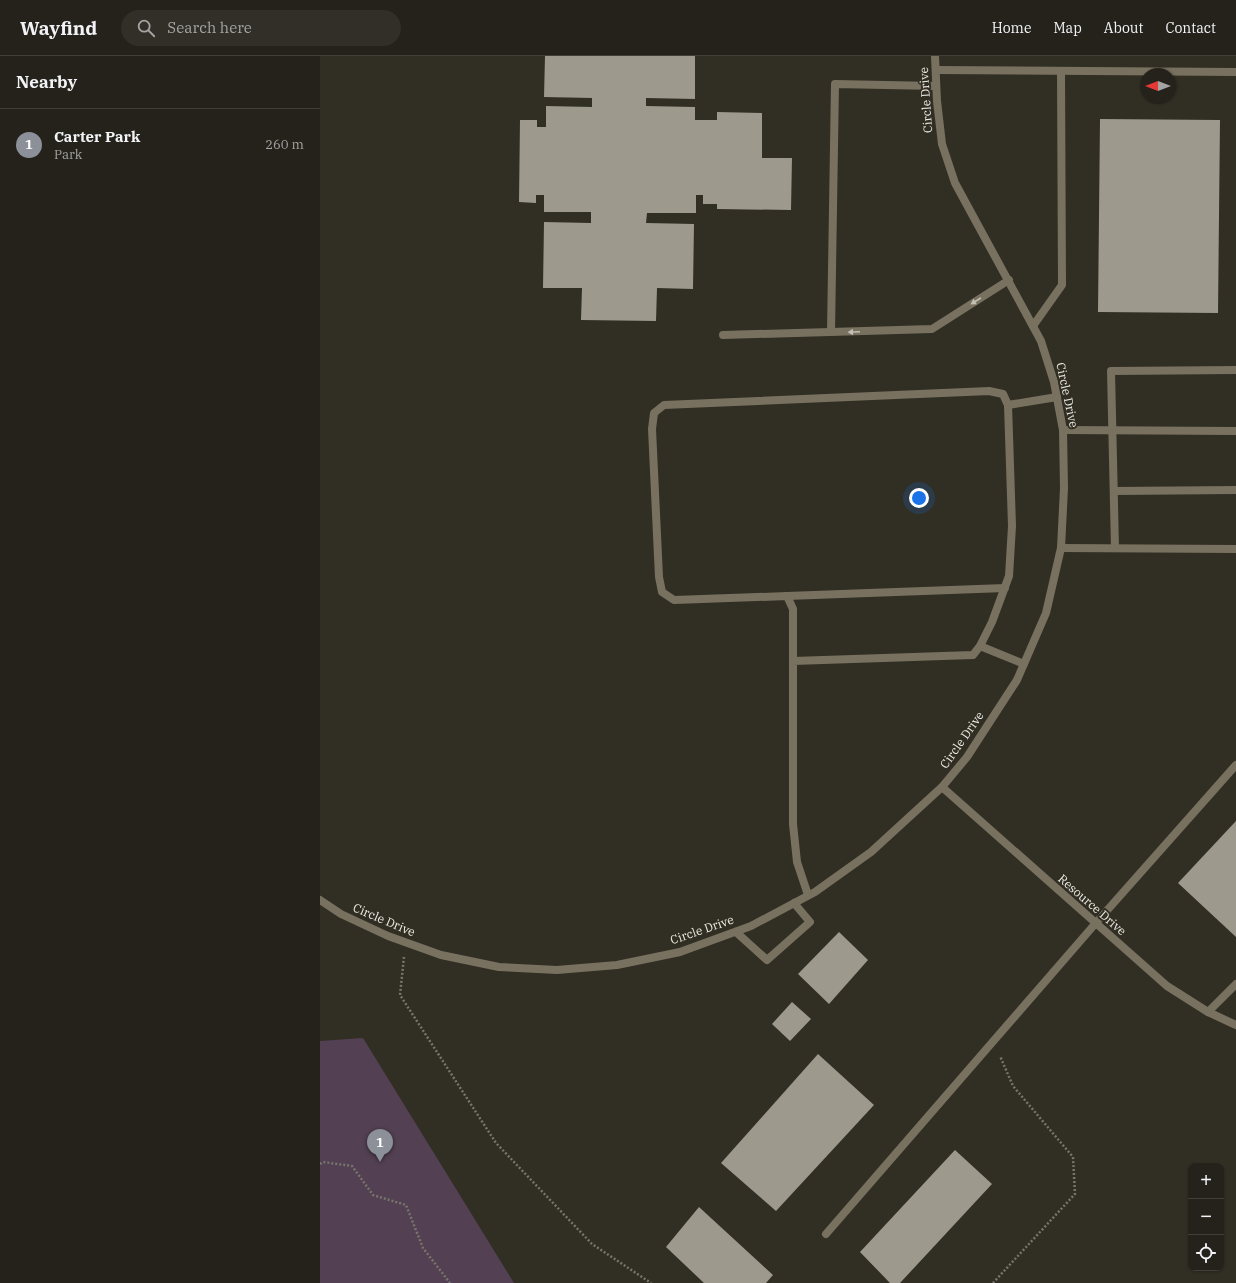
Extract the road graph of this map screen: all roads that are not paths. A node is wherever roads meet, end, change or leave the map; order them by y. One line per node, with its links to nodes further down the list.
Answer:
1 (935, 56): 2 (street, Circle Drive)
2 (936, 70): 3 (street); 5 (street, Circle Drive)
3 (1061, 71): 4 (street); 7 (street)
4 (1236, 72)
5 (936, 86): 6 (street, Circle Drive); 8 (street)
6 (1009, 280): 7 (street, Circle Drive); 8 (street, one-way to 8)
7 (1033, 326): 11 (street, Circle Drive)
8 (831, 332): 9 (street)
9 (723, 335)
10 (1236, 370): 14 (street)
11 (1057, 397): 12 (street); 13 (street, Circle Drive)
12 (1008, 405): 21 (street); 22 (street)
13 (1063, 430): 14 (street); 18 (street, Circle Drive)
14 (1113, 430): 15 (street); 17 (street)
15 (1236, 431)
16 (1236, 490): 17 (street)
17 (1114, 491): 19 (street)
18 (1061, 548): 19 (street); 25 (street, Circle Drive)
19 (1115, 548): 20 (street)
20 (1236, 549)
21 (1005, 588): 22 (street); 23 (street)
22 (787, 596): 24 (street)
23 (980, 646): 24 (street); 25 (street)
24 (793, 661): 28 (street)
25 (1024, 664): 27 (street, Circle Drive)
26 (1236, 766): 31 (street)
27 (942, 787): 28 (street, Circle Drive); 31 (street, Resource Drive)
28 (808, 896): 30 (street, Circle Drive)
29 (320, 900): 32 (street, Circle Drive)
30 (794, 903): 32 (street, Circle Drive); 32 (street)
31 (1095, 924): 34 (street, Resource Drive); 36 (street)
32 (736, 932)
33 (1236, 984): 34 (street)
34 (1208, 1012): 35 (street, Resource Drive)
35 (1236, 1025)
36 (826, 1234)

